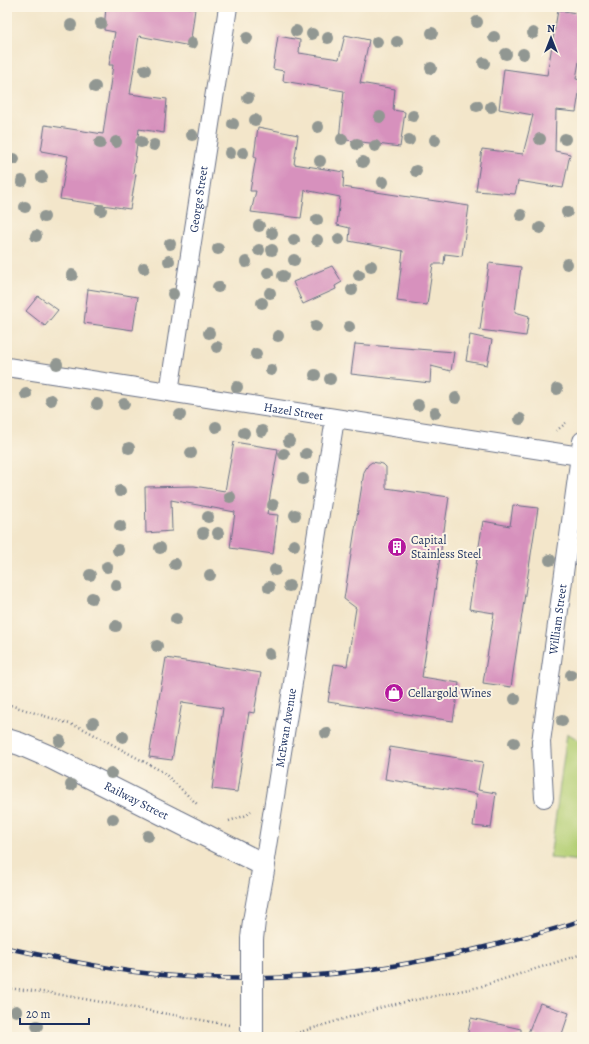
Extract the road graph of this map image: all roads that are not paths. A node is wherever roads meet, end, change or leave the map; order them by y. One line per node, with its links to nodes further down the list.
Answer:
1 (228, 7): 3 (street, George Street)
2 (7, 367): 3 (street, Hazel Street)
3 (169, 392): 4 (street, Hazel Street)
4 (335, 419): 5 (street, Hazel Street); 8 (street, McEwan Avenue)
5 (581, 448): 7 (street, William Street)
6 (7, 740): 8 (street, Railway Street)
7 (544, 798)
8 (264, 866): 9 (street, McEwan Avenue, bridge)
9 (252, 1027)

